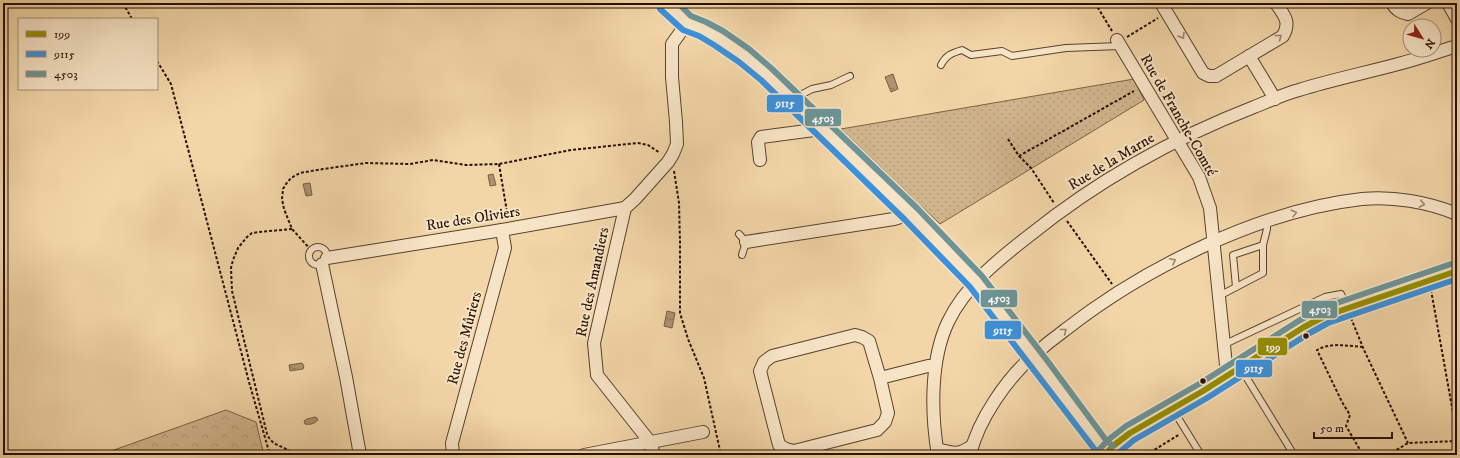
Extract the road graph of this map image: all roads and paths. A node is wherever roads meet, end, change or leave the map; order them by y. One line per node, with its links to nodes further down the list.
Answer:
1 (123, 3): 9 (path)
2 (666, 3): 11 (street)
3 (1095, 3): 12 (path)
4 (1276, 3): 14 (street, one-way to 4)
5 (1392, 3): 6 (street)
6 (1427, 3)
7 (1448, 3): 10 (street)
8 (1164, 8): 12 (path); 14 (street, one-way to 14)
9 (131, 18)
10 (1457, 19)
11 (687, 23): 19 (street); 25 (street)
12 (1119, 43): 16 (lane); 18 (street, Rue de Franche-Comté)
13 (1457, 46): 20 (street, Rue de la Marne)
14 (1249, 56): 20 (street)
15 (158, 63): 66 (path)
16 (941, 65)
17 (850, 76): 19 (lane)
18 (1144, 85): 23 (street, Rue de Franche-Comté); 24 (path)
19 (792, 99): 21 (street)
20 (1275, 99): 23 (street, Rue de la Marne)
21 (821, 126): 26 (street); 30 (street)
22 (1008, 139): 24 (path)
23 (1177, 141): 29 (street, Rue de la Marne); 36 (street, Rue de Franche-Comté)
24 (1019, 156): 29 (path)
25 (666, 159): 27 (path); 28 (street); 72 (path)
26 (760, 160)
27 (498, 164): 33 (path); 34 (path)
28 (625, 208): 34 (street, Rue des Oliviers); 60 (street, Rue des Amandiers)
29 (1060, 211): 43 (street, Rue de la Marne); 45 (path)
30 (911, 214): 35 (street); 43 (street)
31 (1457, 214): 32 (street, one-way to 31)
32 (1267, 222): 36 (street); 37 (lane)
33 (292, 229): 38 (path); 67 (path)
34 (506, 230): 40 (street, Rue des Oliviers); 69 (street, Rue des Mûriers)
35 (742, 238): 39 (lane)
36 (1213, 242): 45 (street, one-way to 36); 46 (street, Rue de Franche-Comté)
37 (1263, 245): 44 (lane); 44 (lane)
38 (312, 250): 40 (lane); 40 (lane)
39 (742, 255)
40 (324, 261): 68 (street)
41 (1457, 270): 42 (street)
42 (1429, 280): 47 (street); 58 (path)
43 (976, 282): 50 (street); 51 (street, Rue de la Marne)
44 (1236, 287): 46 (lane)
45 (1117, 292): 50 (street, one-way to 45)
46 (1218, 296): 48 (street, Rue de Franche-Comté)
47 (1347, 308): 48 (lane); 49 (path); 52 (street)
48 (1224, 345): 53 (street, Rue de Franche-Comté)
49 (1362, 347): 61 (path); 76 (path)
50 (1033, 355): 63 (street); 65 (street)
51 (935, 366): 54 (street); 64 (street, Rue de la Marne)
52 (1240, 367): 53 (street); 75 (lane)
53 (1227, 375): 55 (street)
54 (880, 378): 62 (street); 62 (street)
55 (1172, 408): 65 (street); 74 (lane)
56 (703, 432): 60 (street)
57 (1180, 434): 73 (path)
58 (1457, 435)
59 (1457, 441): 61 (path)
60 (650, 442): 70 (street); 71 (street, Rue des Amandiers)
61 (1408, 443): 77 (path)
62 (784, 452)
63 (966, 452): 64 (street)
64 (938, 453)
65 (1106, 454)
66 (270, 455)
67 (295, 455)
68 (360, 455)
69 (453, 455)
70 (584, 455)
71 (654, 455)
72 (721, 455)
73 (1146, 455)
74 (1202, 455)
75 (1294, 455)
76 (1363, 455)
77 (1388, 455)

